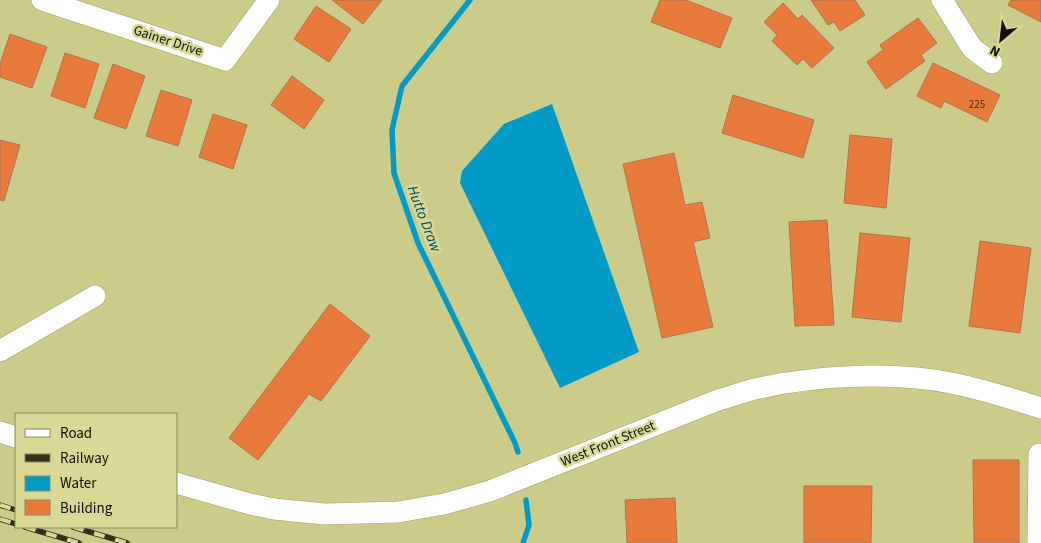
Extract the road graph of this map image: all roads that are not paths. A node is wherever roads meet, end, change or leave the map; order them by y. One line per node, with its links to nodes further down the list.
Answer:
1 (42, 0): 2 (street, Gainer Drive)
2 (268, 0)
3 (942, 0): 4 (street)
4 (992, 63)
5 (95, 296): 6 (street)
6 (0, 351)
7 (1041, 408): 11 (street, West Front Street)
8 (0, 432): 9 (street)
9 (15, 437)
10 (1040, 467): 12 (street)
11 (178, 484)
12 (1038, 543)

